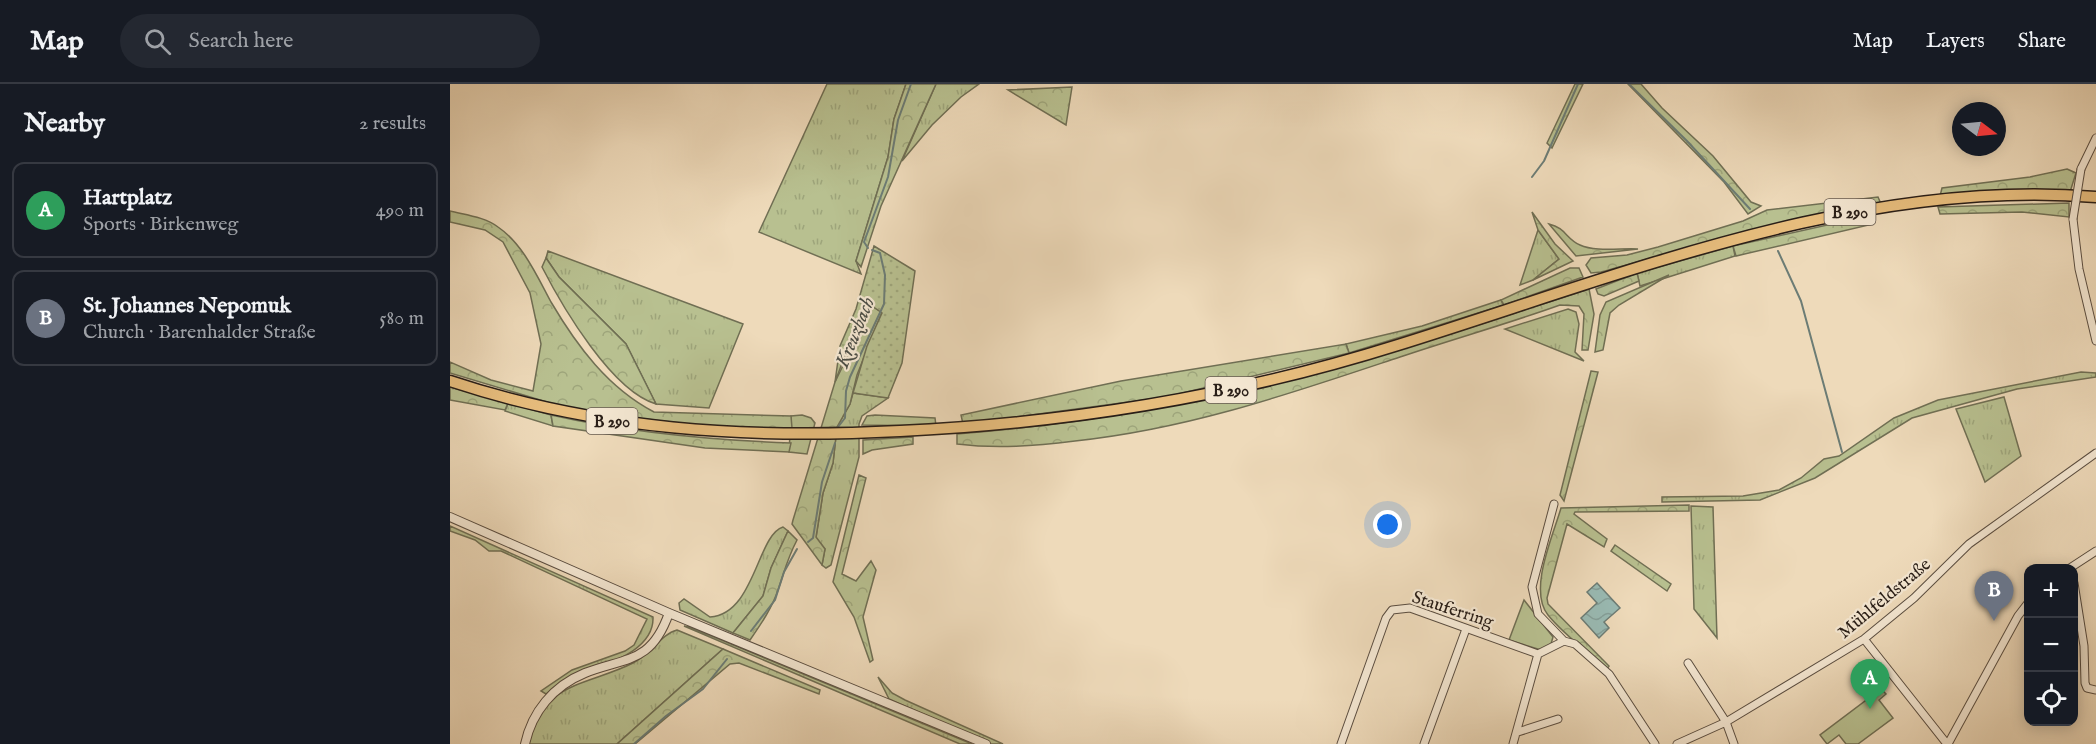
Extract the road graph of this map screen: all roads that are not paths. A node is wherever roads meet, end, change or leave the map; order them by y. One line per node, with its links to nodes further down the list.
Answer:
1 (2096, 138): 3 (street, bridge)
2 (2096, 196): 4 (main road, B 290)
3 (2096, 341)
4 (450, 381)
5 (2096, 453): 14 (street, Mühlfeldstraße)
6 (1554, 504): 15 (street)
7 (450, 516): 12 (street)
8 (2096, 551): 9 (street)
9 (2076, 564)
10 (2024, 608): 30 (street)
11 (2078, 612): 18 (street)
12 (669, 613): 22 (street); 23 (street)
13 (1466, 629): 16 (street, Stauferring); 24 (street, Stauferring); 25 (street)
14 (1864, 639): 20 (street, Mühlfeldstraße); 30 (street)
15 (1564, 641): 16 (street); 27 (street)
16 (1538, 654): 21 (street)
17 (1688, 663): 20 (street)
18 (2096, 690)
19 (1558, 719): 21 (street)
20 (1726, 722): 28 (street, Mühlfeldstraße); 29 (street)
21 (1518, 732): 26 (street)
22 (525, 744)
23 (986, 744)
24 (1341, 744)
25 (1424, 744)
26 (1514, 744)
27 (1655, 744)
28 (1677, 744)
29 (1734, 744)
30 (1947, 744)

